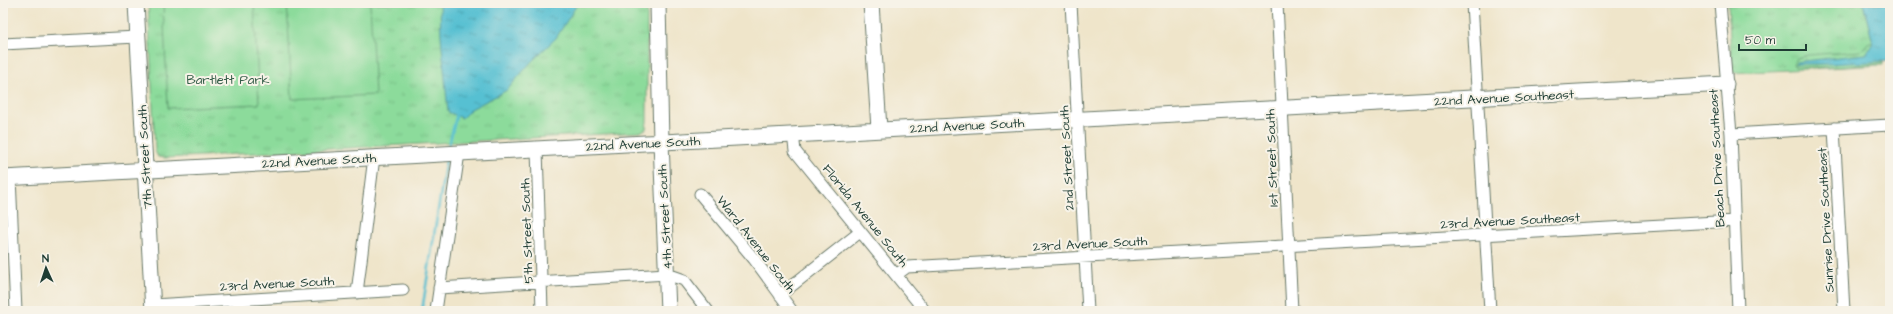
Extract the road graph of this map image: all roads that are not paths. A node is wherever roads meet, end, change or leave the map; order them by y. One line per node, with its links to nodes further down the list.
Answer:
1 (136, 3): 8 (street, 7th Street South)
2 (658, 3): 19 (street, 4th Street South)
3 (871, 3): 16 (street)
4 (1071, 3): 13 (street, 2nd Street South)
5 (1277, 3): 12 (street, 1st Street South)
6 (1472, 3): 11 (street)
7 (1720, 3): 10 (street, Beach Drive Southeast)
8 (137, 37): 9 (street); 23 (street, 7th Street South)
9 (3, 44)
10 (1726, 84): 11 (street, 22nd Avenue Southeast); 18 (street, Beach Drive Southeast)
11 (1478, 98): 12 (street, 22nd Avenue Southeast); 28 (street)
12 (1283, 108): 13 (street, 22nd Avenue South); 29 (street, 1st Street South)
13 (1078, 120): 16 (street, 22nd Avenue South); 30 (street, 2nd Street South)
14 (1890, 125): 15 (street)
15 (1834, 128): 18 (street); 50 (street, Sunrise Drive Southeast)
16 (879, 130): 17 (street, 22nd Avenue South)
17 (793, 134): 19 (street, 22nd Avenue South); 27 (street, Florida Avenue South)
18 (1731, 134): 26 (street, Beach Drive Southeast)
19 (661, 142): 20 (street, 22nd Avenue South); 31 (street, 4th Street South)
20 (537, 149): 21 (street, 22nd Avenue South); 33 (street, 5th Street South)
21 (459, 152): 22 (street, 22nd Avenue South); 34 (street)
22 (374, 157): 23 (street, 22nd Avenue South); 36 (street)
23 (145, 169): 24 (street, 22nd Avenue South); 38 (street, 7th Street South)
24 (6, 177): 39 (street)
25 (700, 194): 37 (street, Ward Avenue South)
26 (1734, 221): 28 (street, 23rd Avenue Southeast); 49 (street, Beach Drive Southeast)
27 (860, 232): 32 (street, Florida Avenue South); 37 (street)
28 (1485, 235): 29 (street, 23rd Avenue Southeast); 48 (street)
29 (1288, 247): 30 (street, 23rd Avenue South); 47 (street, 1st Street South)
30 (1085, 258): 32 (street, 23rd Avenue South); 46 (street, 2nd Street South)
31 (667, 274): 33 (street); 42 (street, 4th Street South); 43 (street)
32 (896, 275): 45 (street, Florida Avenue South)
33 (541, 282): 34 (street); 41 (street, 5th Street South)
34 (439, 288): 40 (street)
35 (403, 290): 36 (street, 23rd Avenue South)
36 (357, 293): 38 (street, 23rd Avenue South)
37 (780, 295): 44 (street, Ward Avenue South)
38 (153, 308)
39 (16, 311)
40 (436, 311)
41 (542, 311)
42 (668, 311)
43 (708, 311)
44 (792, 311)
45 (925, 311)
46 (1088, 311)
47 (1292, 311)
48 (1490, 311)
49 (1738, 311)
50 (1844, 311)

